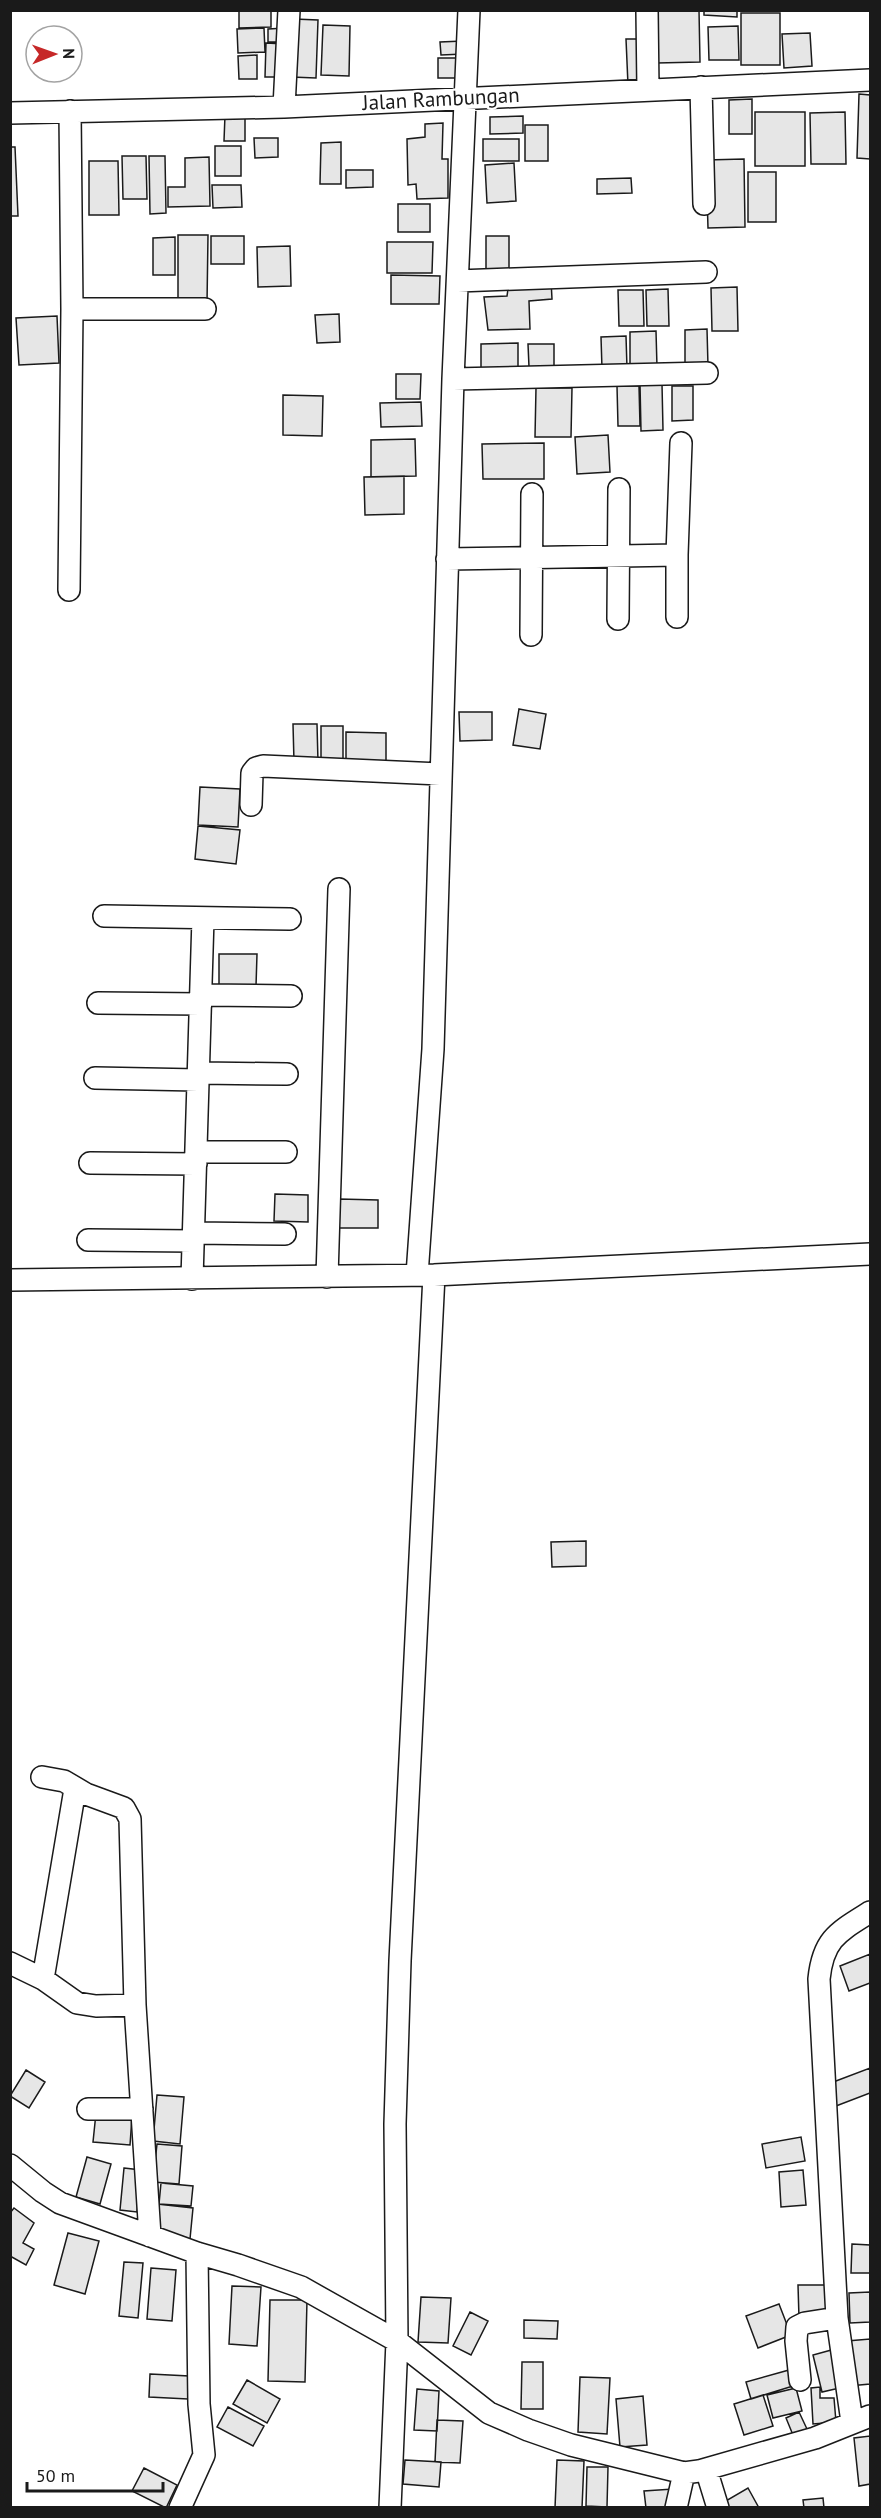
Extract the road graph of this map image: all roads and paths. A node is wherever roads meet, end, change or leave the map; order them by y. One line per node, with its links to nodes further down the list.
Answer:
1 (290, 10): 8 (street)
2 (469, 10): 7 (street)
3 (647, 10): 6 (street)
4 (870, 80): 5 (street, Jalan Rambungan)
5 (700, 87): 6 (street, Jalan Rambungan); 11 (street)
6 (648, 90): 7 (street, Jalan Rambungan)
7 (465, 98): 8 (street, Jalan Rambungan); 13 (street)
8 (284, 107): 9 (street, Jalan Rambungan)
9 (70, 111): 10 (street, Jalan Rambungan); 14 (street)
10 (10, 112)
11 (704, 204)
12 (706, 272): 13 (street)
13 (458, 280): 17 (street)
14 (72, 309): 15 (street); 25 (street)
15 (205, 309)
16 (707, 373): 17 (street)
17 (453, 379): 24 (street)
18 (681, 443): 21 (street)
19 (619, 489): 22 (street)
20 (532, 494): 23 (street)
21 (677, 555): 22 (street); 26 (street)
22 (619, 556): 23 (street); 27 (street)
23 (532, 558): 24 (street); 28 (street)
24 (447, 559): 29 (street)
25 (69, 590)
26 (677, 617)
27 (618, 619)
28 (531, 635)
29 (440, 774): 30 (street); 48 (street)
30 (251, 805)
31 (339, 889): 49 (street)
32 (104, 916): 33 (street)
33 (204, 918): 34 (street); 36 (street)
34 (290, 919)
35 (291, 996): 36 (street)
36 (201, 999): 37 (street); 39 (street)
37 (98, 1003)
38 (287, 1074): 39 (street)
39 (198, 1076): 40 (street); 42 (street)
40 (95, 1078)
41 (286, 1152): 42 (street)
42 (196, 1158): 43 (street); 45 (street)
43 (90, 1163)
44 (285, 1234): 45 (street)
45 (193, 1237): 46 (street); 50 (street)
46 (88, 1240)
47 (870, 1254): 48 (street)
48 (425, 1275): 49 (street); 64 (street)
49 (327, 1277): 50 (street)
50 (192, 1279): 51 (street)
51 (10, 1280)
52 (42, 1777): 53 (street)
53 (75, 1789): 56 (street); 57 (street)
54 (870, 1912): 63 (street)
55 (10, 1964): 56 (street)
56 (43, 1980): 57 (street)
57 (135, 2005): 59 (street)
58 (88, 2109): 59 (street)
59 (142, 2109): 61 (street)
60 (10, 2165): 61 (street)
61 (150, 2236): 62 (street)
62 (197, 2253): 64 (street); 69 (street)
63 (837, 2318): 65 (street); 66 (street)
64 (394, 2339): 68 (street); 70 (street)
65 (800, 2380)
66 (861, 2419): 67 (street)
67 (706, 2469): 68 (street); 72 (street)
68 (684, 2473): 71 (street)
69 (180, 2508)
70 (390, 2508)
71 (676, 2508)
72 (718, 2508)

